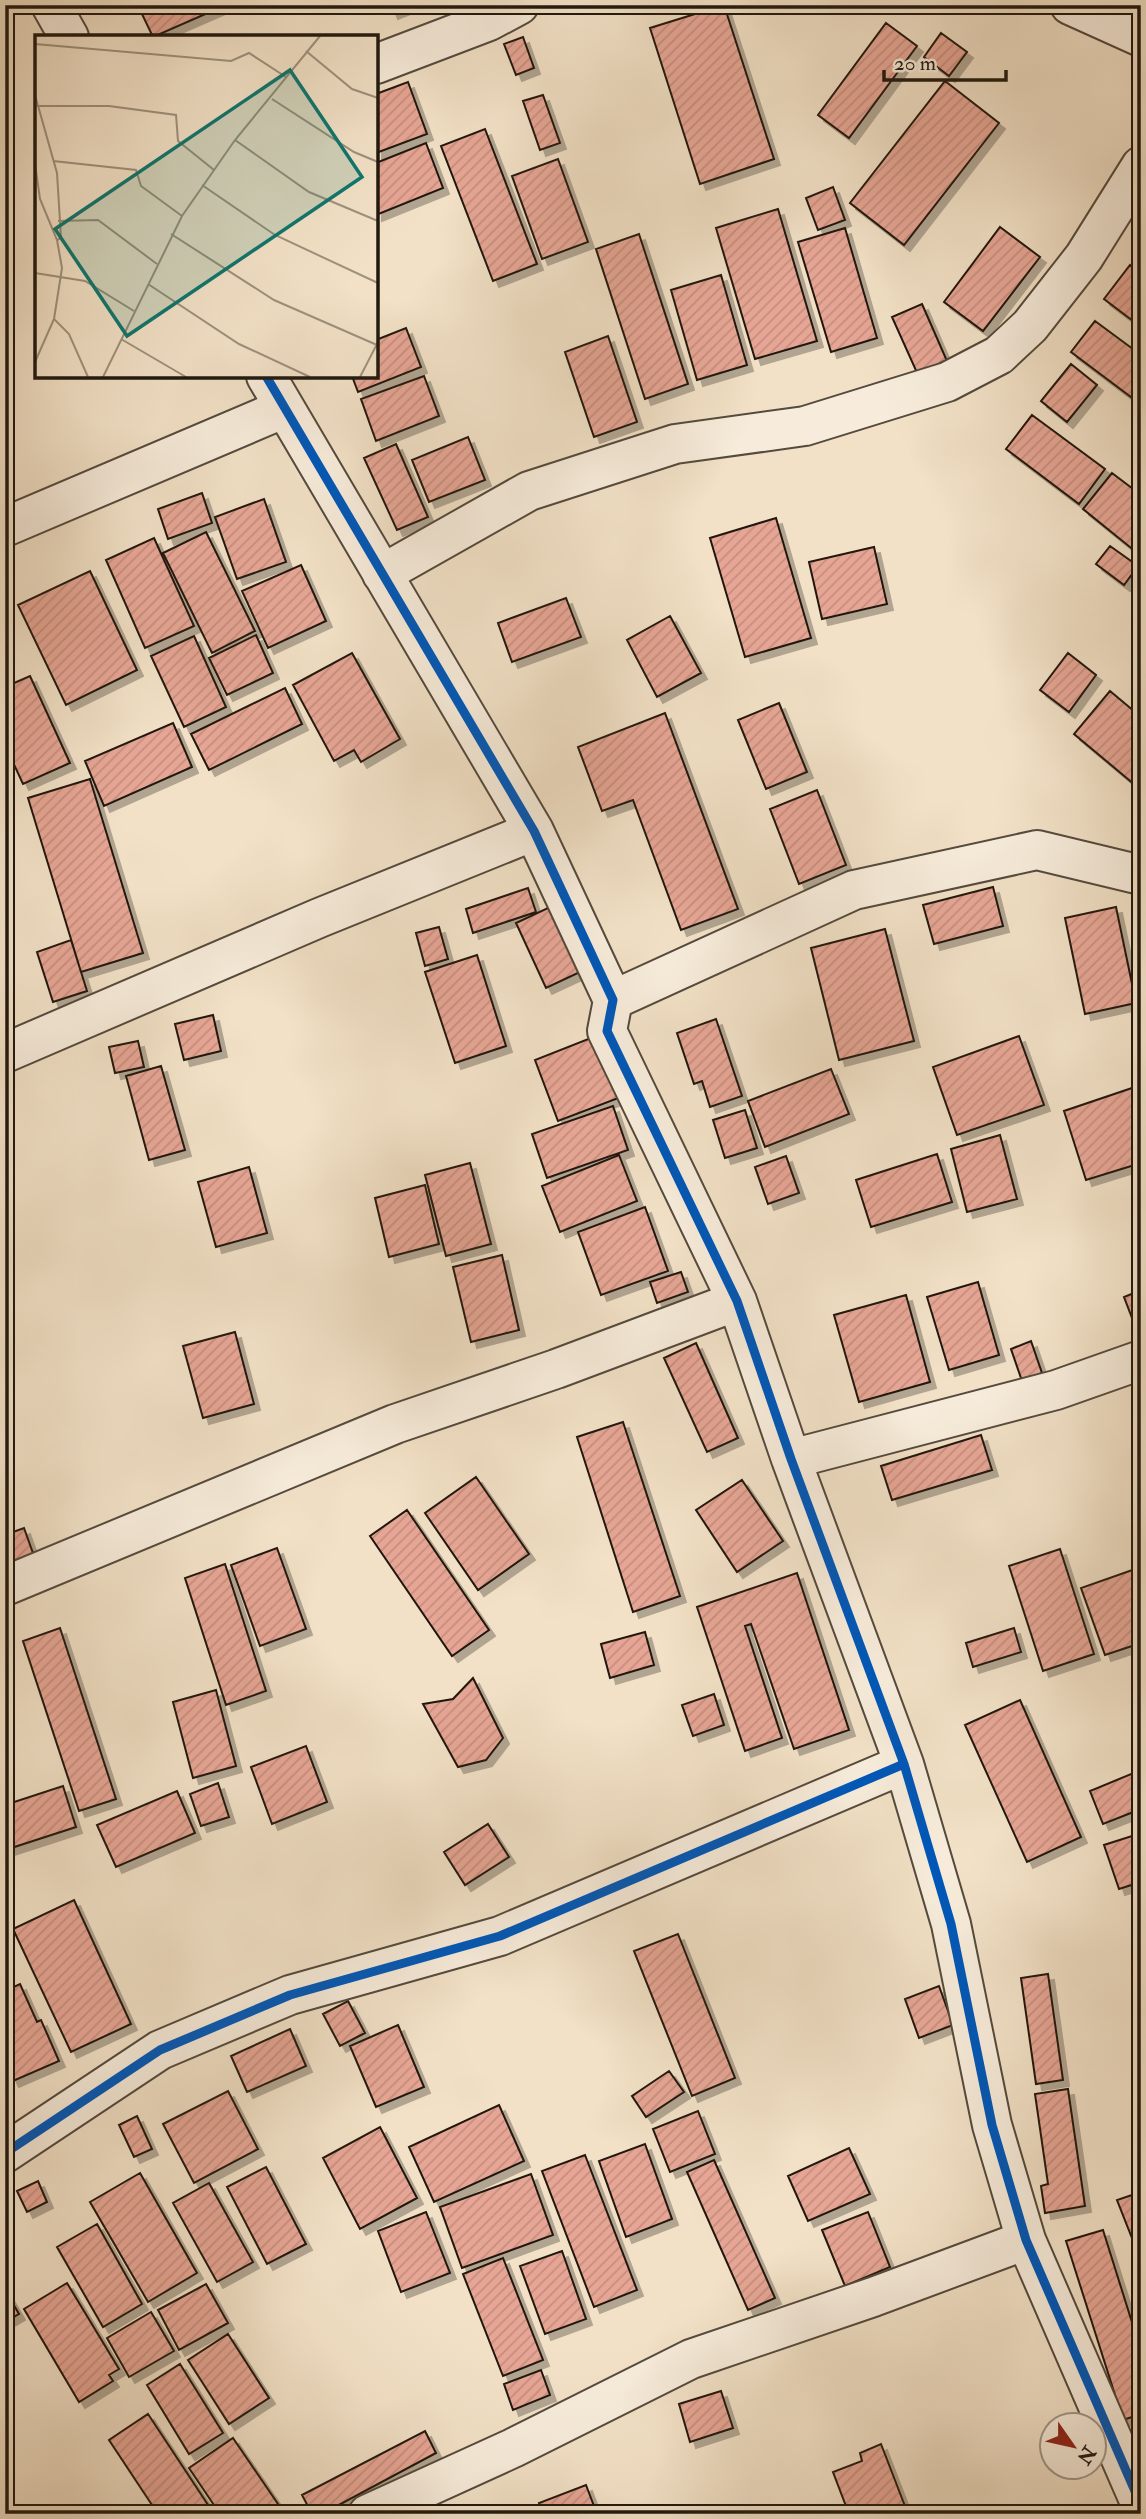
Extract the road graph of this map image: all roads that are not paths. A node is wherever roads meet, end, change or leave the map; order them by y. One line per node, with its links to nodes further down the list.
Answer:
1 (51, 5): 4 (street)
2 (519, 5): 6 (street)
3 (1070, 5): 5 (street)
4 (68, 35)
5 (1141, 37)
6 (378, 63)
7 (1141, 166): 10 (street)
8 (276, 392): 9 (street); 10 (street)
9 (5, 527)
10 (382, 575): 11 (street)
11 (534, 831): 13 (street); 14 (street)
12 (1141, 875): 13 (street)
13 (614, 1000): 15 (street)
14 (5, 1054)
15 (737, 1301): 17 (street); 18 (street)
16 (1141, 1360): 17 (street)
17 (791, 1460): 19 (street)
18 (5, 1586)
19 (904, 1764): 20 (street); 21 (street)
20 (5, 2153)
21 (1026, 2240): 22 (street); 24 (street)
22 (1130, 2450): 23 (street)
23 (1141, 2505)
24 (368, 2514)

